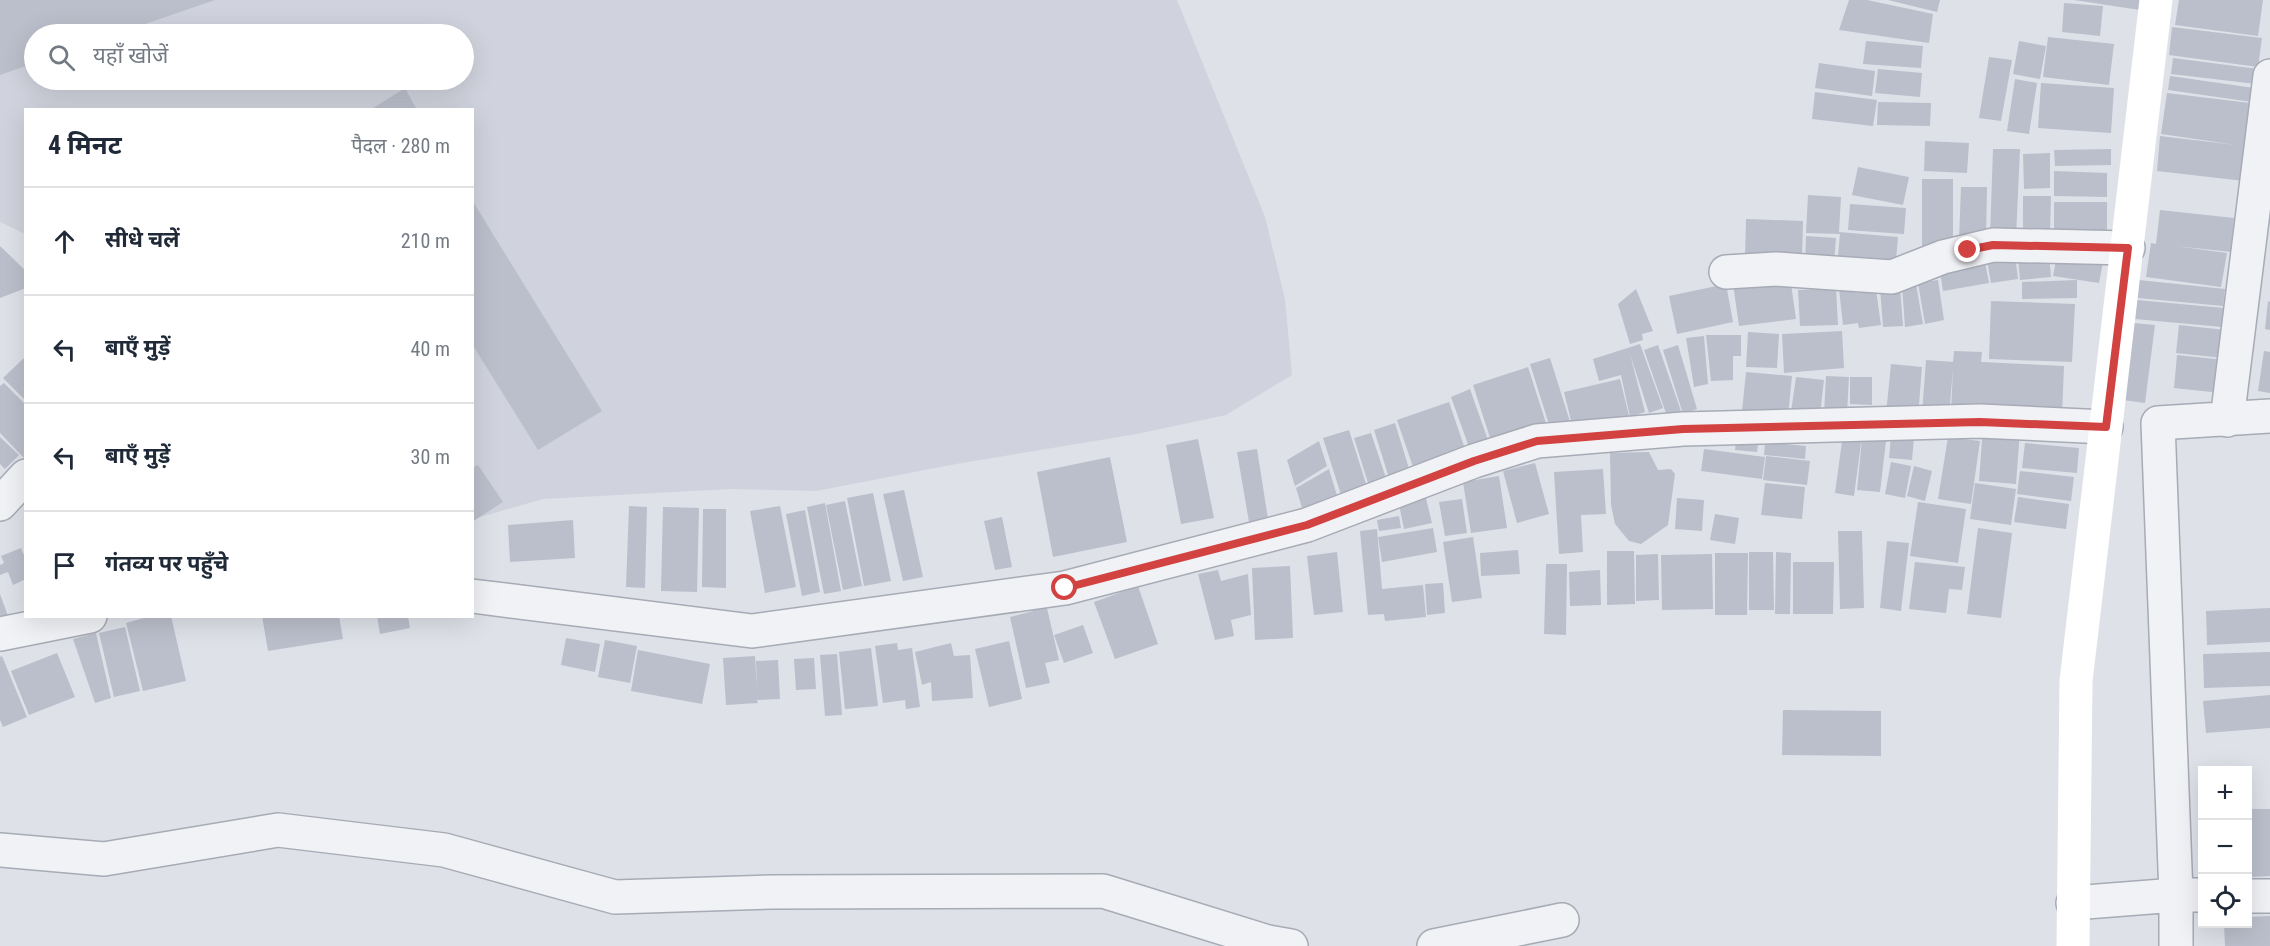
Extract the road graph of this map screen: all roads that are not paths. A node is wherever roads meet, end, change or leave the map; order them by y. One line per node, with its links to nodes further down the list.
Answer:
1 (2156, 0): 3 (street)
2 (2270, 76): 6 (street)
3 (2128, 248): 4 (street); 7 (street)
4 (1726, 272)
5 (2270, 416): 6 (street)
6 (2227, 420): 14 (street)
7 (2106, 427): 10 (street); 17 (street)
8 (24, 478): 9 (street)
9 (0, 504)
10 (474, 596)
11 (80, 618): 12 (street)
12 (0, 634)
13 (0, 850): 19 (street)
14 (2189, 895): 17 (street); 22 (street)
15 (2252, 896): 16 (street)
16 (2270, 896)
17 (2073, 903): 21 (street)
18 (1562, 920): 20 (street)
19 (1291, 946)
20 (1434, 946)
21 (2073, 946)
22 (2176, 946)

